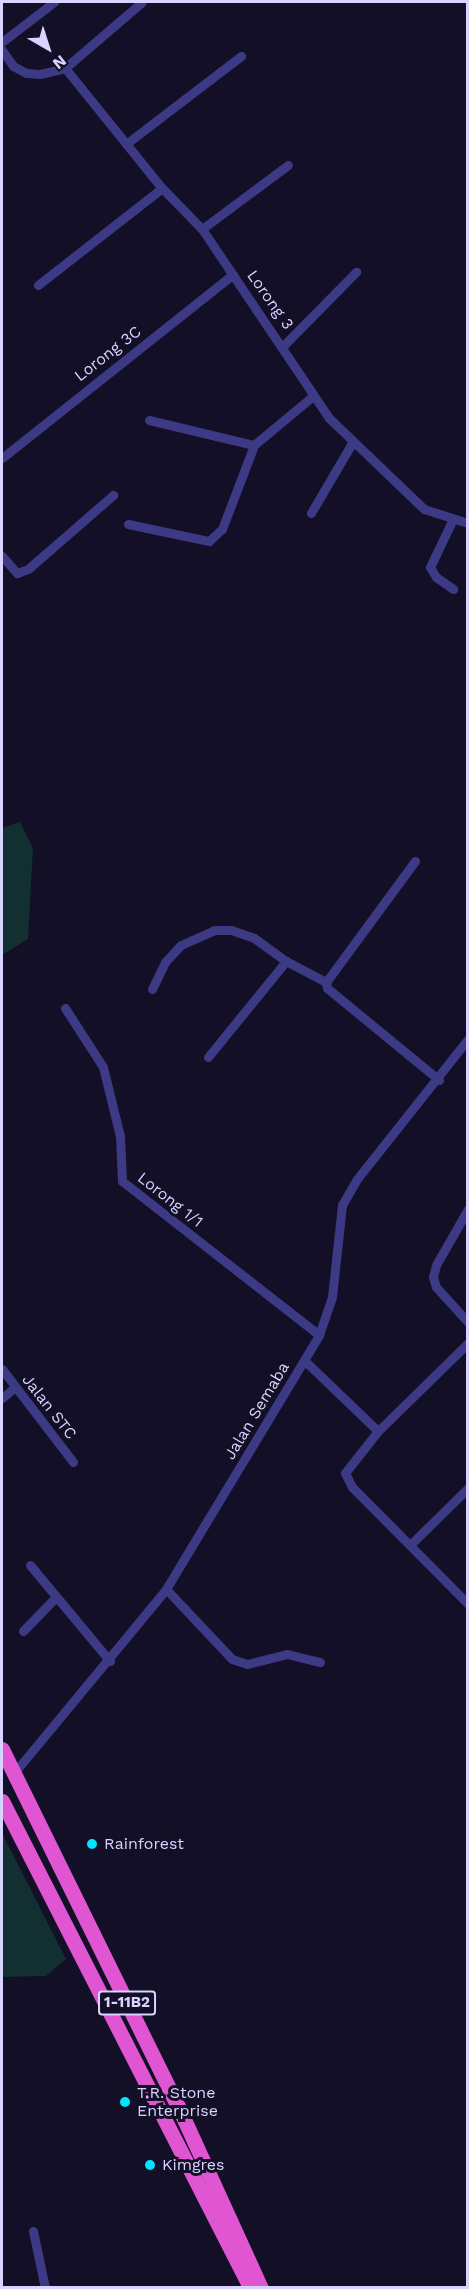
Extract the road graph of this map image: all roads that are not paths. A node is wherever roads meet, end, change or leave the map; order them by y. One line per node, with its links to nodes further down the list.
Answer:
1 (54, 2): 3 (street)
2 (142, 2): 7 (street)
3 (2, 42)
4 (2, 50): 6 (street)
5 (241, 56): 8 (street)
6 (5, 64): 7 (street)
7 (65, 68): 8 (street, Lorong 3)
8 (126, 144): 10 (street, Lorong 3)
9 (288, 165): 11 (street)
10 (162, 188): 11 (street, Lorong 3); 14 (street)
11 (202, 229): 13 (street, Lorong 3)
12 (356, 272): 15 (street)
13 (233, 274): 15 (street, Lorong 3); 20 (street, Lorong 3C)
14 (38, 285)
15 (284, 345): 16 (street, Lorong 3)
16 (314, 396): 18 (street, Lorong 3); 19 (street)
17 (149, 420): 19 (street)
18 (352, 443): 22 (street); 23 (street, Lorong 3)
19 (254, 445): 25 (street)
20 (2, 458)
21 (113, 495): 26 (street)
22 (310, 513)
23 (453, 519): 24 (street, Lorong 3); 27 (street)
24 (468, 523)
25 (128, 524)
26 (2, 556)
27 (453, 589)
28 (415, 861): 30 (street)
29 (286, 961): 30 (street); 31 (street); 34 (street)
30 (326, 982): 35 (street)
31 (152, 989)
32 (64, 1008): 38 (street, Lorong 1/1)
33 (468, 1039): 35 (street, Jalan Semaba)
34 (208, 1057)
35 (439, 1080): 38 (street, Jalan Semaba)
36 (468, 1209): 37 (street)
37 (468, 1322)
38 (319, 1335): 40 (street, Jalan Semaba)
39 (468, 1343): 44 (street)
40 (305, 1361): 44 (street); 49 (street, Jalan Semaba)
41 (2, 1369): 42 (street, Jalan STC)
42 (15, 1387): 43 (street); 45 (street, Jalan STC)
43 (2, 1398)
44 (378, 1431): 47 (street)
45 (73, 1462)
46 (468, 1488): 47 (street)
47 (411, 1544): 51 (street)
48 (30, 1565): 50 (street)
49 (166, 1589): 53 (street, Jalan Semaba); 54 (street)
50 (56, 1597): 52 (street); 53 (street)
51 (468, 1604)
52 (23, 1631)
53 (110, 1661): 56 (street, Jalan Semaba)
54 (320, 1662)
55 (2, 1749): 56 (highway, 1-11B2)
56 (14, 1773): 59 (highway, 1-11B2)
57 (2, 1801): 59 (highway)
58 (33, 2231): 60 (street)
59 (243, 2261): 61 (highway); 62 (highway); 63 (highway, 1-11B2); 64 (highway)
60 (45, 2288)
61 (245, 2288)
62 (250, 2288)
63 (261, 2288)
64 (271, 2288)

